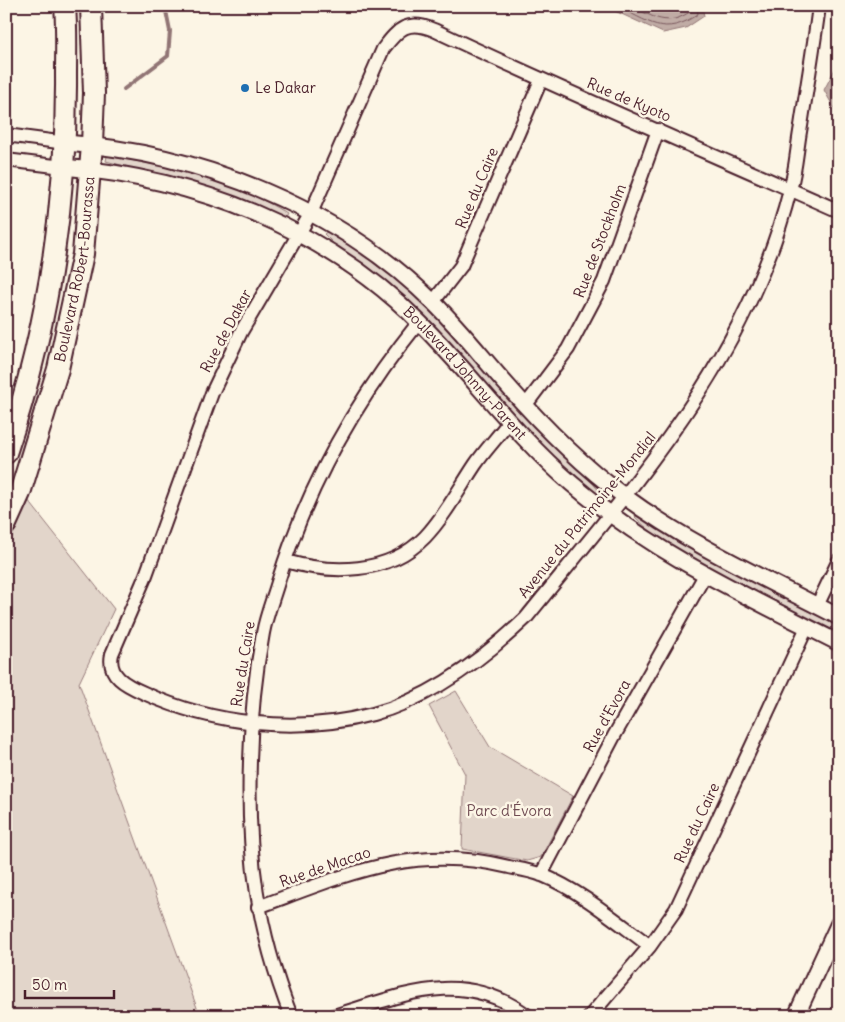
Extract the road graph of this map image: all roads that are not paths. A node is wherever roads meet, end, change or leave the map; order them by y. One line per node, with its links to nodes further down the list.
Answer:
1 (65, 6): 8 (highway, Boulevard Robert-Bourassa)
2 (91, 6): 9 (highway, Boulevard Robert-Bourassa)
3 (819, 6): 13 (street, Avenue du Patrimoine-Mondial)
4 (406, 26): 5 (street, Rue de Kyoto); 15 (street, Rue de Dakar)
5 (541, 80): 6 (street, Rue de Kyoto); 17 (street, Rue du Caire)
6 (658, 130): 13 (street, Rue de Kyoto); 19 (street, Rue de Stockholm)
7 (6, 135): 8 (street)
8 (66, 144): 9 (street, Boulevard Johnny-Parent); 11 (highway, Boulevard Robert-Bourassa)
9 (92, 145): 12 (highway, Boulevard Robert-Bourassa); 15 (street, Boulevard Johnny-Parent)
10 (6, 160): 11 (street)
11 (64, 168): 12 (street, Boulevard Johnny-Parent); 21 (highway, Boulevard Robert-Bourassa)
12 (90, 170): 16 (street, Boulevard Johnny-Parent); 24 (highway, Boulevard Robert-Bourassa)
13 (790, 189): 14 (street, Rue de Kyoto); 22 (street, Avenue du Patrimoine-Mondial)
14 (839, 211)
15 (311, 213): 16 (street, Rue de Dakar); 17 (street, Boulevard Johnny-Parent)
16 (300, 233): 18 (street, Boulevard Johnny-Parent); 32 (street, Rue de Dakar)
17 (433, 302): 19 (street, Boulevard Johnny-Parent)
18 (419, 322): 20 (street, Boulevard Johnny-Parent); 25 (street, Rue du Caire)
19 (525, 406): 22 (street, Boulevard Johnny-Parent)
20 (508, 423): 23 (street, Boulevard Johnny-Parent); 25 (street)
21 (6, 453)
22 (624, 496): 23 (street, Avenue du Patrimoine-Mondial); 28 (street, Boulevard Johnny-Parent)
23 (610, 513): 27 (street, Boulevard Johnny-Parent); 33 (street, Avenue du Patrimoine-Mondial)
24 (6, 524)
25 (285, 560): 33 (street, Rue du Caire)
26 (839, 560): 28 (street)
27 (705, 575): 30 (street, Boulevard Johnny-Parent); 34 (street, Rue d'Evora)
28 (817, 606): 29 (street, Boulevard Johnny-Parent)
29 (839, 617)
30 (807, 627): 31 (street, Boulevard Johnny-Parent); 37 (street, Rue du Caire)
31 (839, 644)
32 (112, 670): 33 (street, Avenue du Patrimoine-Mondial)
33 (251, 722): 35 (street, Rue du Caire)
34 (541, 875): 35 (street, Rue de Macao); 37 (street, Rue de Macao)
35 (258, 907): 38 (street, Rue du Caire)
36 (839, 923): 42 (street)
37 (650, 946): 41 (street, Rue du Caire)
38 (292, 1016)
39 (333, 1016): 40 (street)
40 (528, 1016)
41 (590, 1016)
42 (796, 1016)

